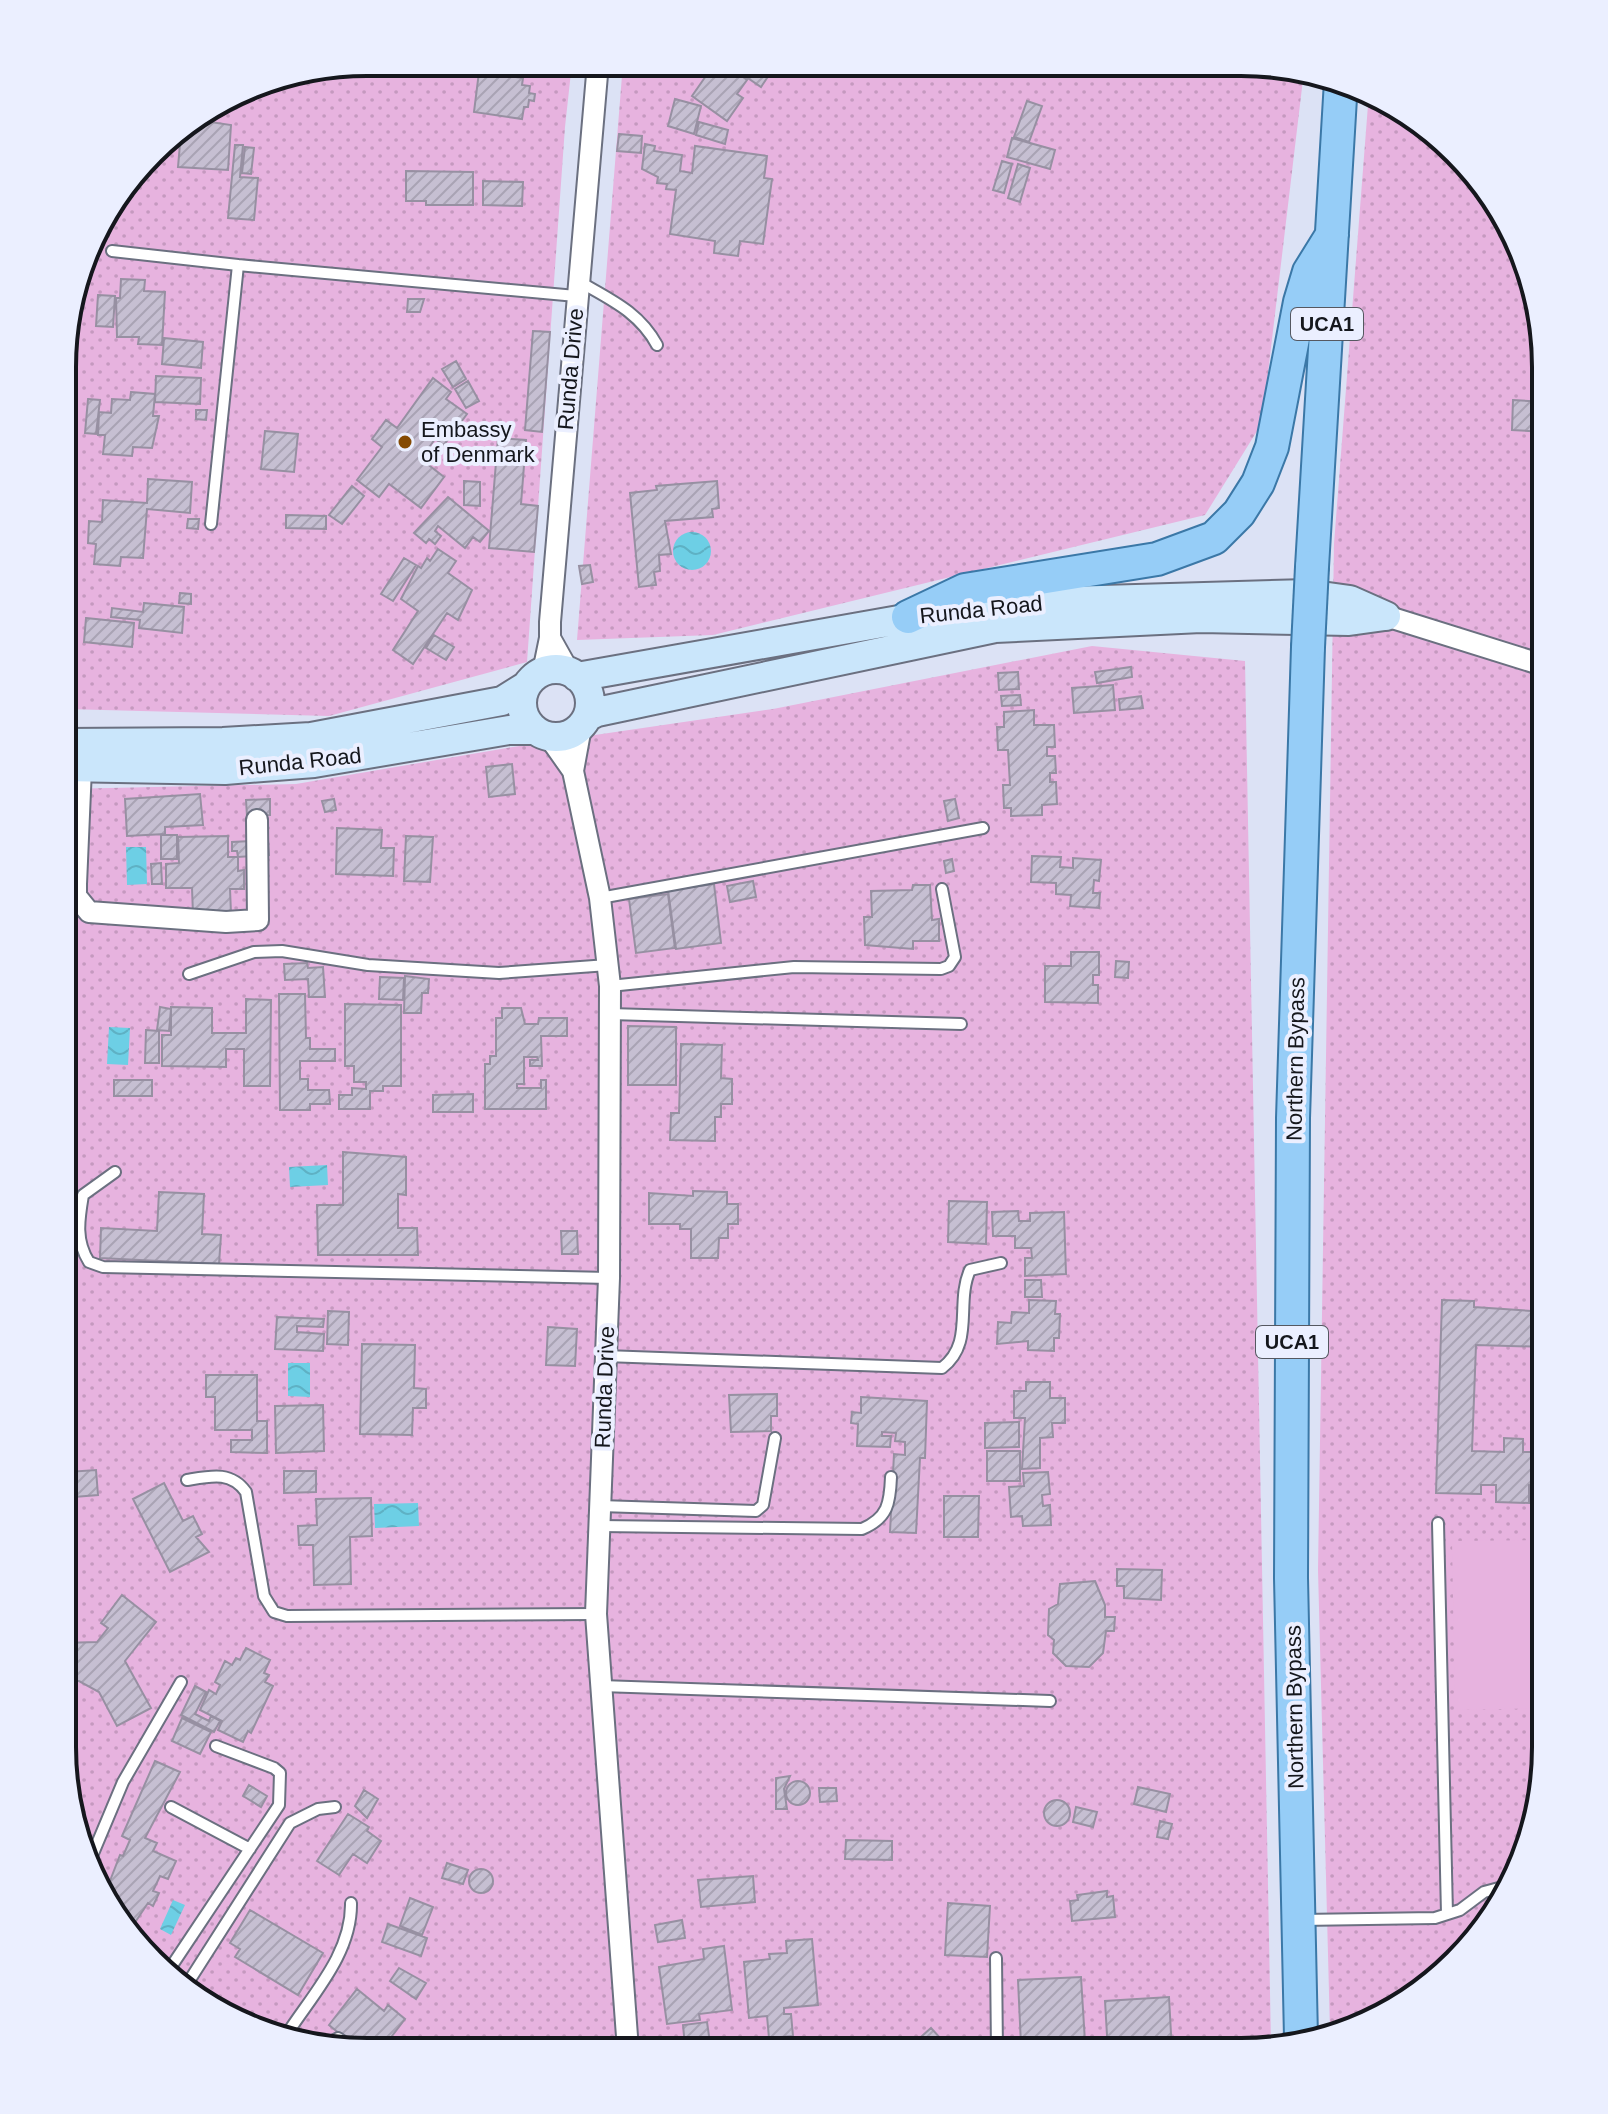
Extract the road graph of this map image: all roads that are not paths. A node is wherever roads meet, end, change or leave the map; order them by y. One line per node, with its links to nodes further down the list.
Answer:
1 (597, 76): 6 (street, Runda Drive)
2 (1340, 93): 3 (main road, Northern Bypass / UCA1)
3 (1332, 235): 10 (main road); 49 (main road, Northern Bypass / UCA1, bridge)
4 (112, 251): 5 (lane)
5 (238, 265): 6 (lane); 8 (lane)
6 (577, 288): 7 (lane); 12 (street, Runda Drive)
7 (657, 345)
8 (211, 524)
9 (1386, 616): 10 (street, Runda Road); 11 (street, Runda Road); 13 (street, Runda Road)
10 (908, 617): 12 (street, Runda Road)
11 (1532, 662)
12 (554, 677): 13 (street, Runda Drive); 14 (street, Runda Drive); 15 (street, Runda Road)
13 (584, 722): 14 (street); 17 (street, Runda Drive)
14 (542, 734): 16 (street, Runda Road); 17 (street)
15 (76, 743)
16 (76, 768)
17 (573, 771): 22 (street, Runda Drive)
18 (257, 820): 21 (street)
19 (983, 828): 22 (lane)
20 (942, 889): 25 (lane)
21 (76, 896)
22 (600, 898): 23 (street, Runda Drive)
23 (608, 965): 24 (lane); 25 (street, Runda Drive)
24 (189, 974)
25 (610, 986): 26 (street, Runda Drive)
26 (610, 1014): 27 (lane); 30 (street, Runda Drive)
27 (961, 1024)
28 (115, 1172): 30 (lane)
29 (1001, 1263): 31 (lane)
30 (609, 1278): 31 (street, Runda Drive)
31 (605, 1356): 35 (street, Runda Drive)
32 (775, 1438): 35 (lane)
33 (891, 1477): 35 (lane)
34 (187, 1480): 37 (lane)
35 (599, 1516): 37 (street, Runda Drive)
36 (1438, 1523): 48 (lane)
37 (596, 1614): 39 (street, Runda Drive)
38 (181, 1682): 44 (lane)
39 (601, 1686): 40 (lane); 55 (street, Runda Drive)
40 (1050, 1701)
41 (216, 1746): 45 (lane)
42 (171, 1807): 45 (lane)
43 (335, 1807): 52 (lane)
44 (95, 1849)
45 (250, 1849): 51 (lane)
46 (1495, 1889): 48 (lane)
47 (351, 1903): 53 (lane)
48 (1447, 1914): 49 (lane)
49 (1299, 1920): 54 (main road, Northern Bypass / UCA1)
50 (996, 1958): 56 (lane)
51 (173, 1964)
52 (191, 1979)
53 (291, 2028)
54 (1301, 2031)
55 (627, 2038)
56 (997, 2038)

